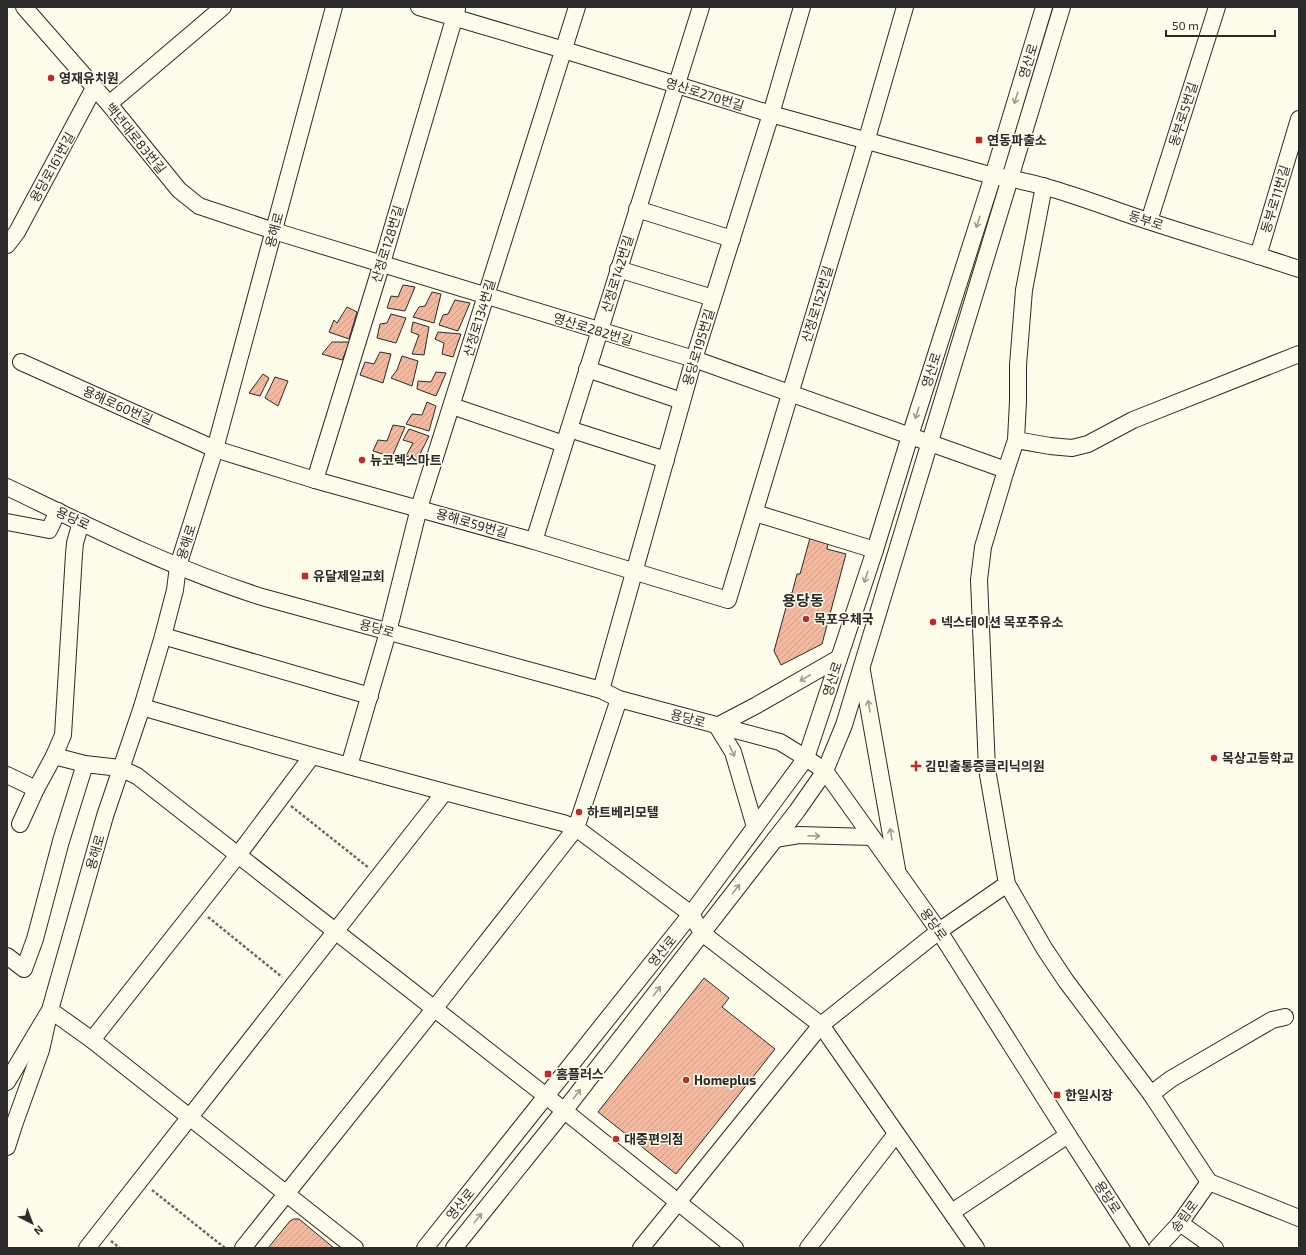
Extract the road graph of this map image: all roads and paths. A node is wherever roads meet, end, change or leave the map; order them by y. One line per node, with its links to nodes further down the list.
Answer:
1 (24, 7): 15 (street, 백년대로83번길)
2 (223, 7): 16 (street)
3 (334, 7): 25 (street, 용해로)
4 (419, 7): 12 (street, 영산로270번길)
5 (577, 7): 13 (street, 산정로134번길)
6 (701, 7): 14 (street, 산정로142번길)
7 (802, 7): 17 (street, 용당로195번길)
8 (905, 7): 19 (street, 산정로152번길)
9 (1044, 7): 20 (street, 영산로, one-way to 20)
10 (1062, 7): 21 (street, 영산로)
11 (1217, 7): 24 (street, 동부로5번길)
12 (456, 12): 13 (street, 영산로270번길); 29 (street, 산정로128번길)
13 (564, 50): 14 (street, 영산로270번길); 32 (street, 산정로134번길)
14 (676, 85): 17 (street, 영산로270번길); 23 (street, 산정로142번길)
15 (94, 88): 16 (street, 백년대로83번길); 27 (street, 용당로161번길)
16 (109, 104): 25 (street, 백년대로83번길)
17 (771, 114): 19 (street, 영산로270번길); 26 (street, 용당로195번길)
18 (1299, 119): 28 (street, 동부로11번길)
19 (866, 142): 20 (street, 영산로270번길); 39 (street, 산정로152번길)
20 (993, 176): 21 (street, 동부로); 43 (street, 영산로, one-way to 43)
21 (1011, 178): 22 (street, 동부로); 45 (street, 영산로)
22 (1044, 186): 24 (street, 동부로); 44 (street)
23 (637, 209): 26 (street); 30 (street, 산정로142번길)
24 (1149, 221): 28 (street, 동부로)
25 (274, 231): 29 (street, 영산로282번길); 47 (street, 용해로)
26 (732, 239): 33 (street, 용당로195번길)
27 (7, 245)
28 (1258, 256): 31 (street, 동부로)
29 (382, 263): 32 (street, 영산로282번길); 50 (street, 산정로128번길)
30 (618, 269): 33 (street); 34 (street, 산정로142번길)
31 (1299, 269)
32 (486, 296): 34 (street, 영산로282번길); 41 (street, 산정로134번길)
33 (713, 298): 36 (street, 용당로195번길)
34 (599, 331): 36 (street, 영산로282번길); 38 (street, 산정로142번길)
35 (1299, 354): 44 (street)
36 (694, 359): 39 (street, 영산로282번길); 40 (street, 용당로195번길)
37 (21, 362): 47 (street, 용해로60번길)
38 (587, 370): 40 (street); 42 (street, 산정로142번길)
39 (790, 394): 43 (street, 영산로282번길); 54 (street, 산정로152번길)
40 (682, 401): 48 (street, 용당로195번길)
41 (452, 406): 46 (street); 52 (street, 산정로134번길)
42 (569, 429): 46 (street, 산정로142번길); 48 (street)
43 (910, 436): 45 (street, 영산로282번길); 58 (street, 영산로)
44 (1016, 440): 49 (street)
45 (931, 443): 49 (street, 영산로282번길); 65 (street, 영산로)
46 (564, 444): 57 (street, 산정로142번길)
47 (216, 448): 50 (street, 용해로59번길); 59 (street, 용해로)
48 (666, 460): 60 (street, 용당로195번길)
49 (1006, 470): 90 (street)
50 (315, 480): 52 (street, 용해로59번길)
51 (7, 487): 53 (street, 용당로)
52 (420, 508): 57 (street, 용해로59번길); 62 (street, 산정로134번길)
53 (58, 511): 55 (street); 56 (street, 용당로)
54 (755, 513): 58 (street); 61 (street, 산정로152번길)
55 (7, 522)
56 (81, 522): 59 (street, 용당로); 71 (street)
57 (534, 541): 60 (street, 용해로59번길)
58 (875, 550): 64 (street, 영산로, one-way to 64)
59 (178, 566): 62 (street, 용당로); 63 (street, 용해로)
60 (634, 571): 61 (street, 용해로59번길); 66 (street, 용당로195번길)
61 (728, 600)
62 (388, 632): 66 (street, 용당로); 67 (street, 산정로134번길)
63 (162, 636): 67 (street); 69 (street, 용해로)
64 (839, 658): 70 (street, one-way to 70); 73 (street, 영산로)
65 (862, 668): 77 (street, 영산로); 88 (street, one-way to 65)
66 (601, 690): 68 (street, 용당로)
67 (370, 696): 75 (street, 산정로134번길)
68 (619, 699): 70 (street, 용당로); 84 (street)
69 (142, 707): 72 (street); 76 (street, 용해로)
70 (717, 726): 73 (street, 용당로); 83 (street, one-way to 83)
71 (54, 756): 74 (street); 79 (street)
72 (312, 756): 75 (street); 81 (street)
73 (806, 758): 77 (street, 용당로); 83 (street, 영산로)
74 (85, 764): 76 (street); 96 (street)
75 (350, 766): 80 (street)
76 (120, 768): 87 (street); 99 (street, 용해로)
77 (825, 771): 85 (street, 용당로); 86 (street, 영산로)
78 (7, 775): 79 (street)
79 (36, 789): 82 (street)
80 (444, 793): 84 (street); 89 (street)
81 (281, 798): 87 (street); 89 (path)
82 (20, 824)
83 (755, 827): 92 (street, 영산로)
84 (576, 828): 92 (street); 98 (street)
85 (872, 837): 86 (street, one-way to 85); 88 (street, 용당로)
86 (775, 839): 95 (street, 영산로, one-way to 86)
87 (238, 855): 91 (street); 93 (street)
88 (897, 872): 94 (street, 용당로)
89 (379, 876): 93 (street)
90 (1007, 884): 94 (street); 104 (street)
91 (196, 907): 97 (path); 102 (street)
92 (691, 914): 95 (street); 105 (street, 영산로)
93 (336, 931): 97 (street); 98 (street)
94 (939, 931): 101 (street); 109 (street, 용당로)
95 (702, 934): 101 (street); 106 (street, 영산로, one-way to 95)
96 (7, 956)
97 (293, 986): 107 (street)
98 (434, 1009): 105 (street); 113 (street)
99 (50, 1010): 102 (street); 103 (street, 용해로); 110 (street)
100 (1285, 1017): 104 (street)
101 (821, 1025): 108 (street); 114 (street)
102 (92, 1040): 107 (street)
103 (7, 1082)
104 (1151, 1094): 112 (street)
105 (546, 1096): 106 (street); 122 (street, 영산로)
106 (564, 1111): 114 (street); 123 (street, 영산로, one-way to 106)
107 (189, 1118): 111 (street); 113 (street)
108 (896, 1134): 115 (street); 126 (street)
109 (1068, 1135): 115 (street); 128 (street, 용당로)
110 (7, 1147)
111 (140, 1180): 118 (street); 119 (path)
112 (1209, 1182): 116 (street); 117 (street, 송림로)
113 (287, 1194): 120 (street); 121 (street)
114 (678, 1203): 124 (street); 125 (street)
115 (952, 1212): 127 (street)
116 (1299, 1218)
117 (1180, 1223): 129 (street, 송림로); 130 (street)
118 (87, 1248)
119 (225, 1248)
120 (243, 1248)
121 (355, 1248)
122 (425, 1248)
123 (454, 1248)
124 (641, 1248)
125 (735, 1248)
126 (808, 1248)
127 (976, 1248)
128 (1141, 1248)
129 (1157, 1248)
130 (1215, 1248)

